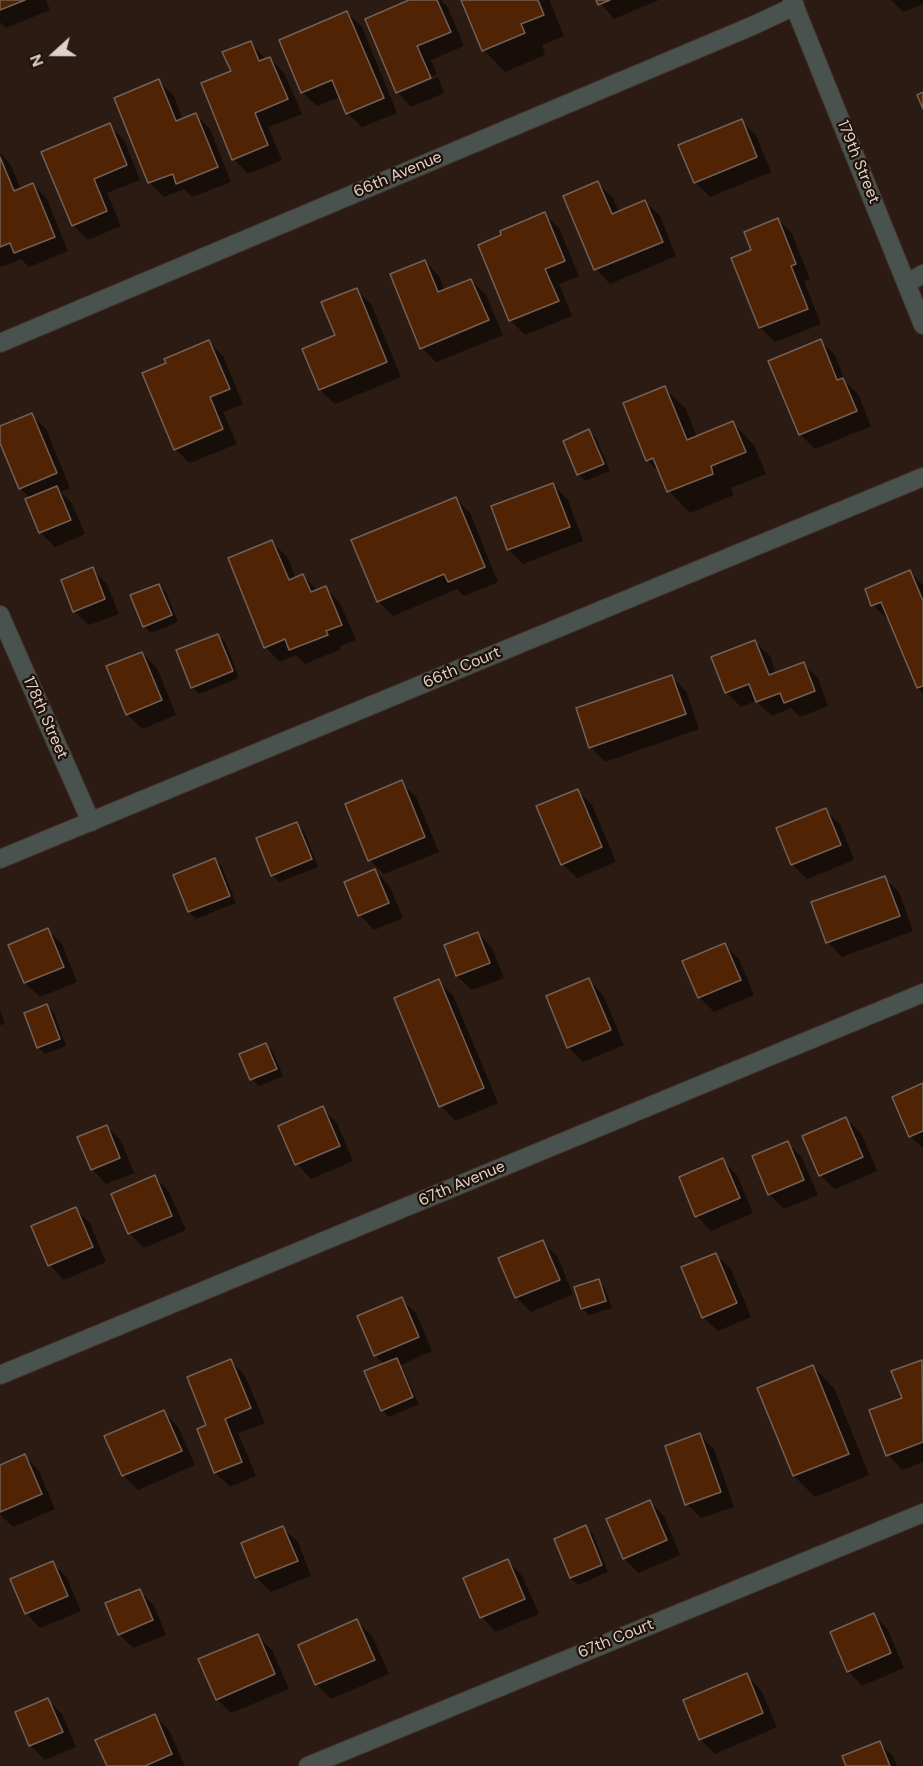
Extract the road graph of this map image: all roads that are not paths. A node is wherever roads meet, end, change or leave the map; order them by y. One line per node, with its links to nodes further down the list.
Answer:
1 (794, 3): 3 (street, 179th Street); 5 (street, 66th Avenue)
2 (923, 274): 3 (street)
3 (907, 283): 4 (street, 179th Street)
4 (923, 325)
5 (0, 343)
6 (923, 477): 8 (street, 66th Court)
7 (0, 615): 8 (street, 178th Street)
8 (91, 822): 9 (street, 66th Court)
9 (0, 859)
10 (923, 993): 11 (street, 67th Avenue)
11 (0, 1375)
12 (923, 1513): 13 (street, 67th Court)
13 (308, 1766)

